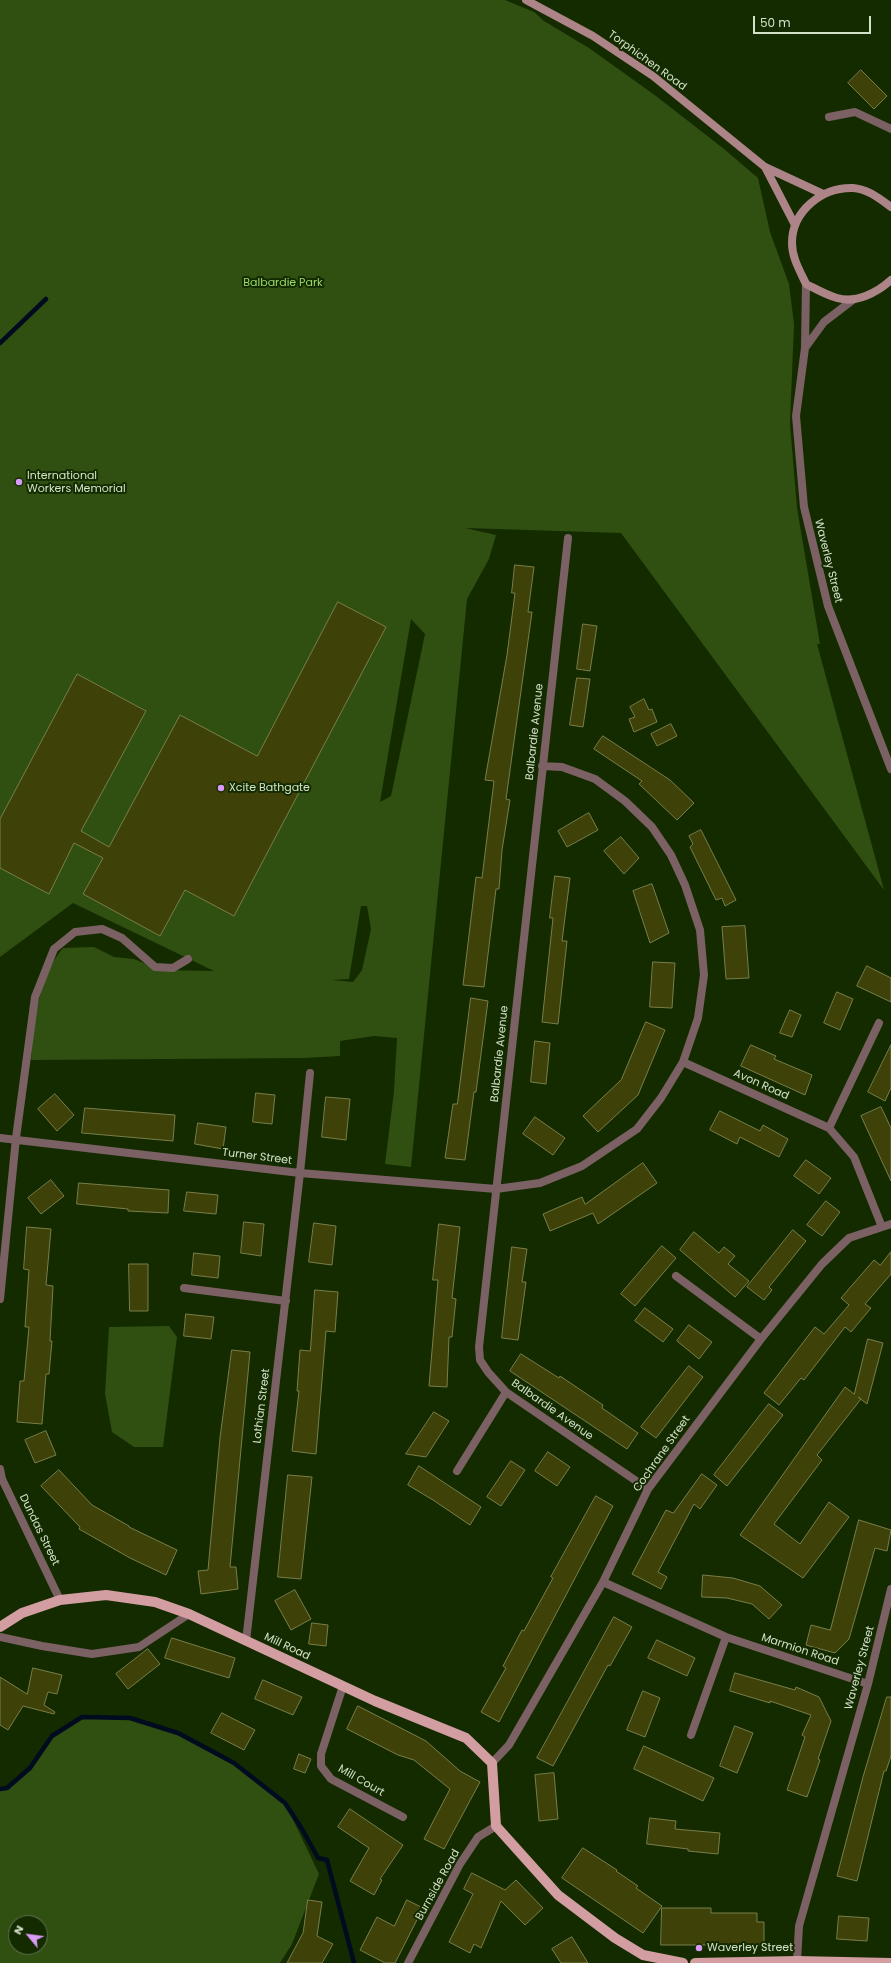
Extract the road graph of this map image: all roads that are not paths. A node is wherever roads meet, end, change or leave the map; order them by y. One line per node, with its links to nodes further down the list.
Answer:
1 (528, 0): 4 (main road, Torphichen Road)
2 (829, 117): 3 (street)
3 (891, 129)
4 (765, 167): 5 (main road); 7 (main road)
5 (823, 194): 6 (main road); 7 (main road)
6 (891, 207)
7 (795, 225): 9 (main road)
8 (891, 280): 10 (main road)
9 (806, 284): 10 (main road); 11 (street, Waverley Street)
10 (854, 299): 11 (street, Waverley Street)
11 (805, 348): 14 (street, Waverley Street)
12 (568, 538): 13 (street, Balbardie Avenue)
13 (542, 766): 17 (street, Turner Street); 23 (street, Balbardie Avenue)
14 (891, 769)
15 (188, 958): 21 (street)
16 (879, 1023): 19 (street)
17 (683, 1062): 19 (street, Avon Road); 23 (street, Turner Street)
18 (310, 1073): 22 (street, Lothian Street)
19 (829, 1128): 25 (street, Avon Road)
20 (0, 1138): 21 (street, Turner Street)
21 (16, 1138): 22 (street, Turner Street); 28 (street)
22 (300, 1173): 23 (street, Turner Street); 29 (street, Lothian Street)
23 (496, 1189): 31 (street, Balbardie Avenue)
24 (891, 1224): 25 (street, Cochrane Street)
25 (882, 1227): 30 (street, Cochrane Street)
26 (676, 1276): 30 (street)
27 (184, 1288): 29 (street)
28 (0, 1299)
29 (286, 1301): 42 (street, Lothian Street)
30 (761, 1339): 34 (street, Cochrane Street)
31 (506, 1392): 33 (street); 34 (street, Balbardie Avenue)
32 (0, 1469): 37 (street, Dundas Street)
33 (457, 1471)
34 (648, 1490): 35 (street, Cochrane Street)
35 (603, 1582): 41 (street, Marmion Road); 46 (street, Cochrane Street)
36 (891, 1589): 43 (street, Waverley Street)
37 (60, 1600): 38 (main road, Mill Road); 39 (main road, Mill Road)
38 (189, 1614): 40 (street); 42 (main road, Mill Road)
39 (0, 1627)
40 (0, 1637)
41 (726, 1637): 43 (street, Marmion Road); 45 (street)
42 (246, 1641): 44 (main road, Mill Road)
43 (868, 1684): 49 (street, Waverley Street)
44 (343, 1686): 46 (main road, Mill Road); 47 (street, Mill Court)
45 (691, 1735)
46 (492, 1763): 48 (main road)
47 (403, 1817)
48 (496, 1826): 50 (street, Burnside Road); 51 (main road)
49 (797, 1962): 52 (main road); 53 (main road)
50 (408, 1963)
51 (683, 1963)
52 (695, 1963)
53 (891, 1963)

